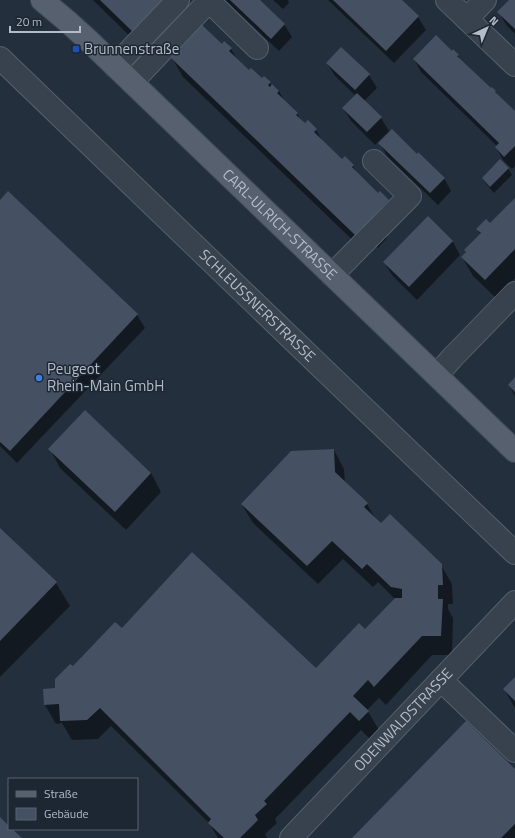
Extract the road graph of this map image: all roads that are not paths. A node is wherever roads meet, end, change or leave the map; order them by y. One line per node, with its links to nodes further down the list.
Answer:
1 (42, 0): 8 (main road, CARL-ULRICH-STRASSE)
2 (178, 0): 8 (street)
3 (447, 0): 5 (street)
4 (484, 0): 5 (street)
5 (467, 19): 9 (street)
6 (257, 48): 10 (street)
7 (0, 58): 16 (street, SCHLEUSSNERSTRASSE)
8 (115, 66): 10 (main road, CARL-ULRICH-STRASSE)
9 (515, 66)
10 (132, 82): 12 (main road, CARL-ULRICH-STRASSE)
11 (374, 161): 12 (street)
12 (332, 275): 14 (main road, CARL-ULRICH-STRASSE)
13 (515, 293): 14 (street)
14 (437, 375): 15 (main road, CARL-ULRICH-STRASSE)
15 (515, 451)
16 (515, 553)
17 (515, 602): 18 (street, ODENWALDSTRASSE)
18 (441, 680): 19 (street); 20 (street, ODENWALDSTRASSE)
19 (515, 751)
20 (291, 838)

